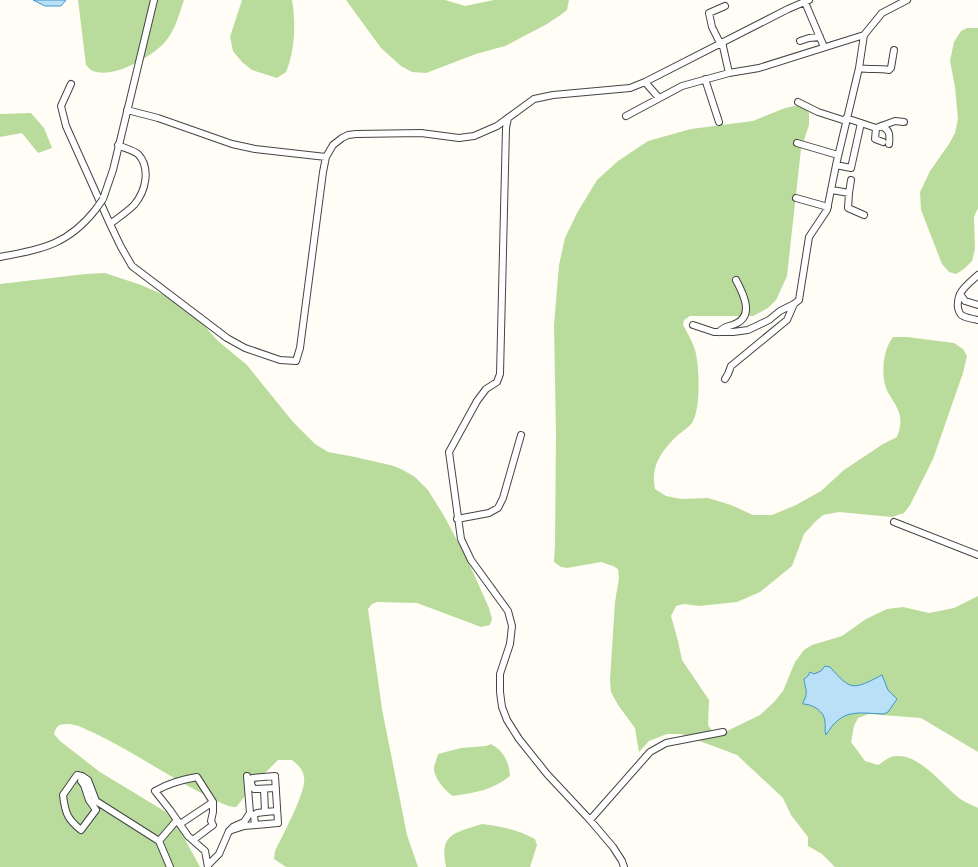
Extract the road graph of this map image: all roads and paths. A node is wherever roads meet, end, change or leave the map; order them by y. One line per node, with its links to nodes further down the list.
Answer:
1 (154, 0): 18 (street)
2 (907, 0): 5 (street)
3 (806, 1): 6 (street); 8 (street)
4 (725, 6): 8 (street)
5 (864, 34): 9 (street); 11 (street)
6 (820, 37): 7 (street); 9 (street)
7 (800, 41)
8 (721, 43): 12 (street); 14 (street)
9 (824, 47): 12 (street)
10 (894, 50): 11 (street)
11 (859, 68): 21 (street)
12 (729, 73): 13 (street)
13 (705, 79): 16 (street); 22 (street)
14 (645, 82): 16 (street); 20 (street)
15 (71, 84): 37 (street)
16 (659, 98): 19 (street)
17 (798, 102): 21 (street)
18 (127, 110): 27 (street); 29 (street)
19 (626, 116)
20 (508, 118): 29 (street); 49 (street)
21 (846, 119): 24 (street); 28 (street)
22 (718, 122)
23 (904, 122): 25 (street)
24 (861, 123): 25 (street); 30 (street)
25 (878, 127): 25 (street)
26 (796, 143): 28 (street)
27 (118, 145): 37 (street); 38 (street, bridge)
28 (838, 155): 30 (street)
29 (326, 156): 37 (street)
30 (836, 165): 32 (street)
31 (851, 180): 33 (street)
32 (832, 190): 33 (street); 35 (street)
33 (849, 193): 36 (street)
34 (796, 198): 35 (street)
35 (828, 207): 42 (street)
36 (864, 215)
37 (110, 224)
38 (0, 257)
39 (978, 275): 41 (street)
40 (736, 280): 46 (street)
41 (960, 294): 43 (street); 44 (street)
42 (794, 304): 46 (street); 47 (street)
43 (978, 305)
44 (978, 320)
45 (693, 325): 46 (street)
46 (719, 332)
47 (724, 379)
48 (521, 435): 49 (street)
49 (457, 519): 60 (street)
50 (894, 522): 51 (street)
51 (978, 555)
52 (723, 732): 60 (street)
53 (82, 776): 53 (street); 65 (street)
54 (247, 776): 63 (street)
55 (264, 788): 56 (street); 56 (street); 59 (street)
56 (276, 788): 58 (street)
57 (213, 802): 61 (street); 61 (street); 64 (street)
58 (277, 811): 59 (street); 62 (street)
59 (265, 812): 62 (street)
60 (590, 820): 68 (street)
61 (178, 822): 64 (street); 65 (street)
62 (255, 825): 63 (street)
63 (229, 831): 66 (street)
64 (193, 840): 66 (street)
65 (159, 841): 67 (street)
66 (208, 866)
67 (170, 867)
68 (624, 867)

